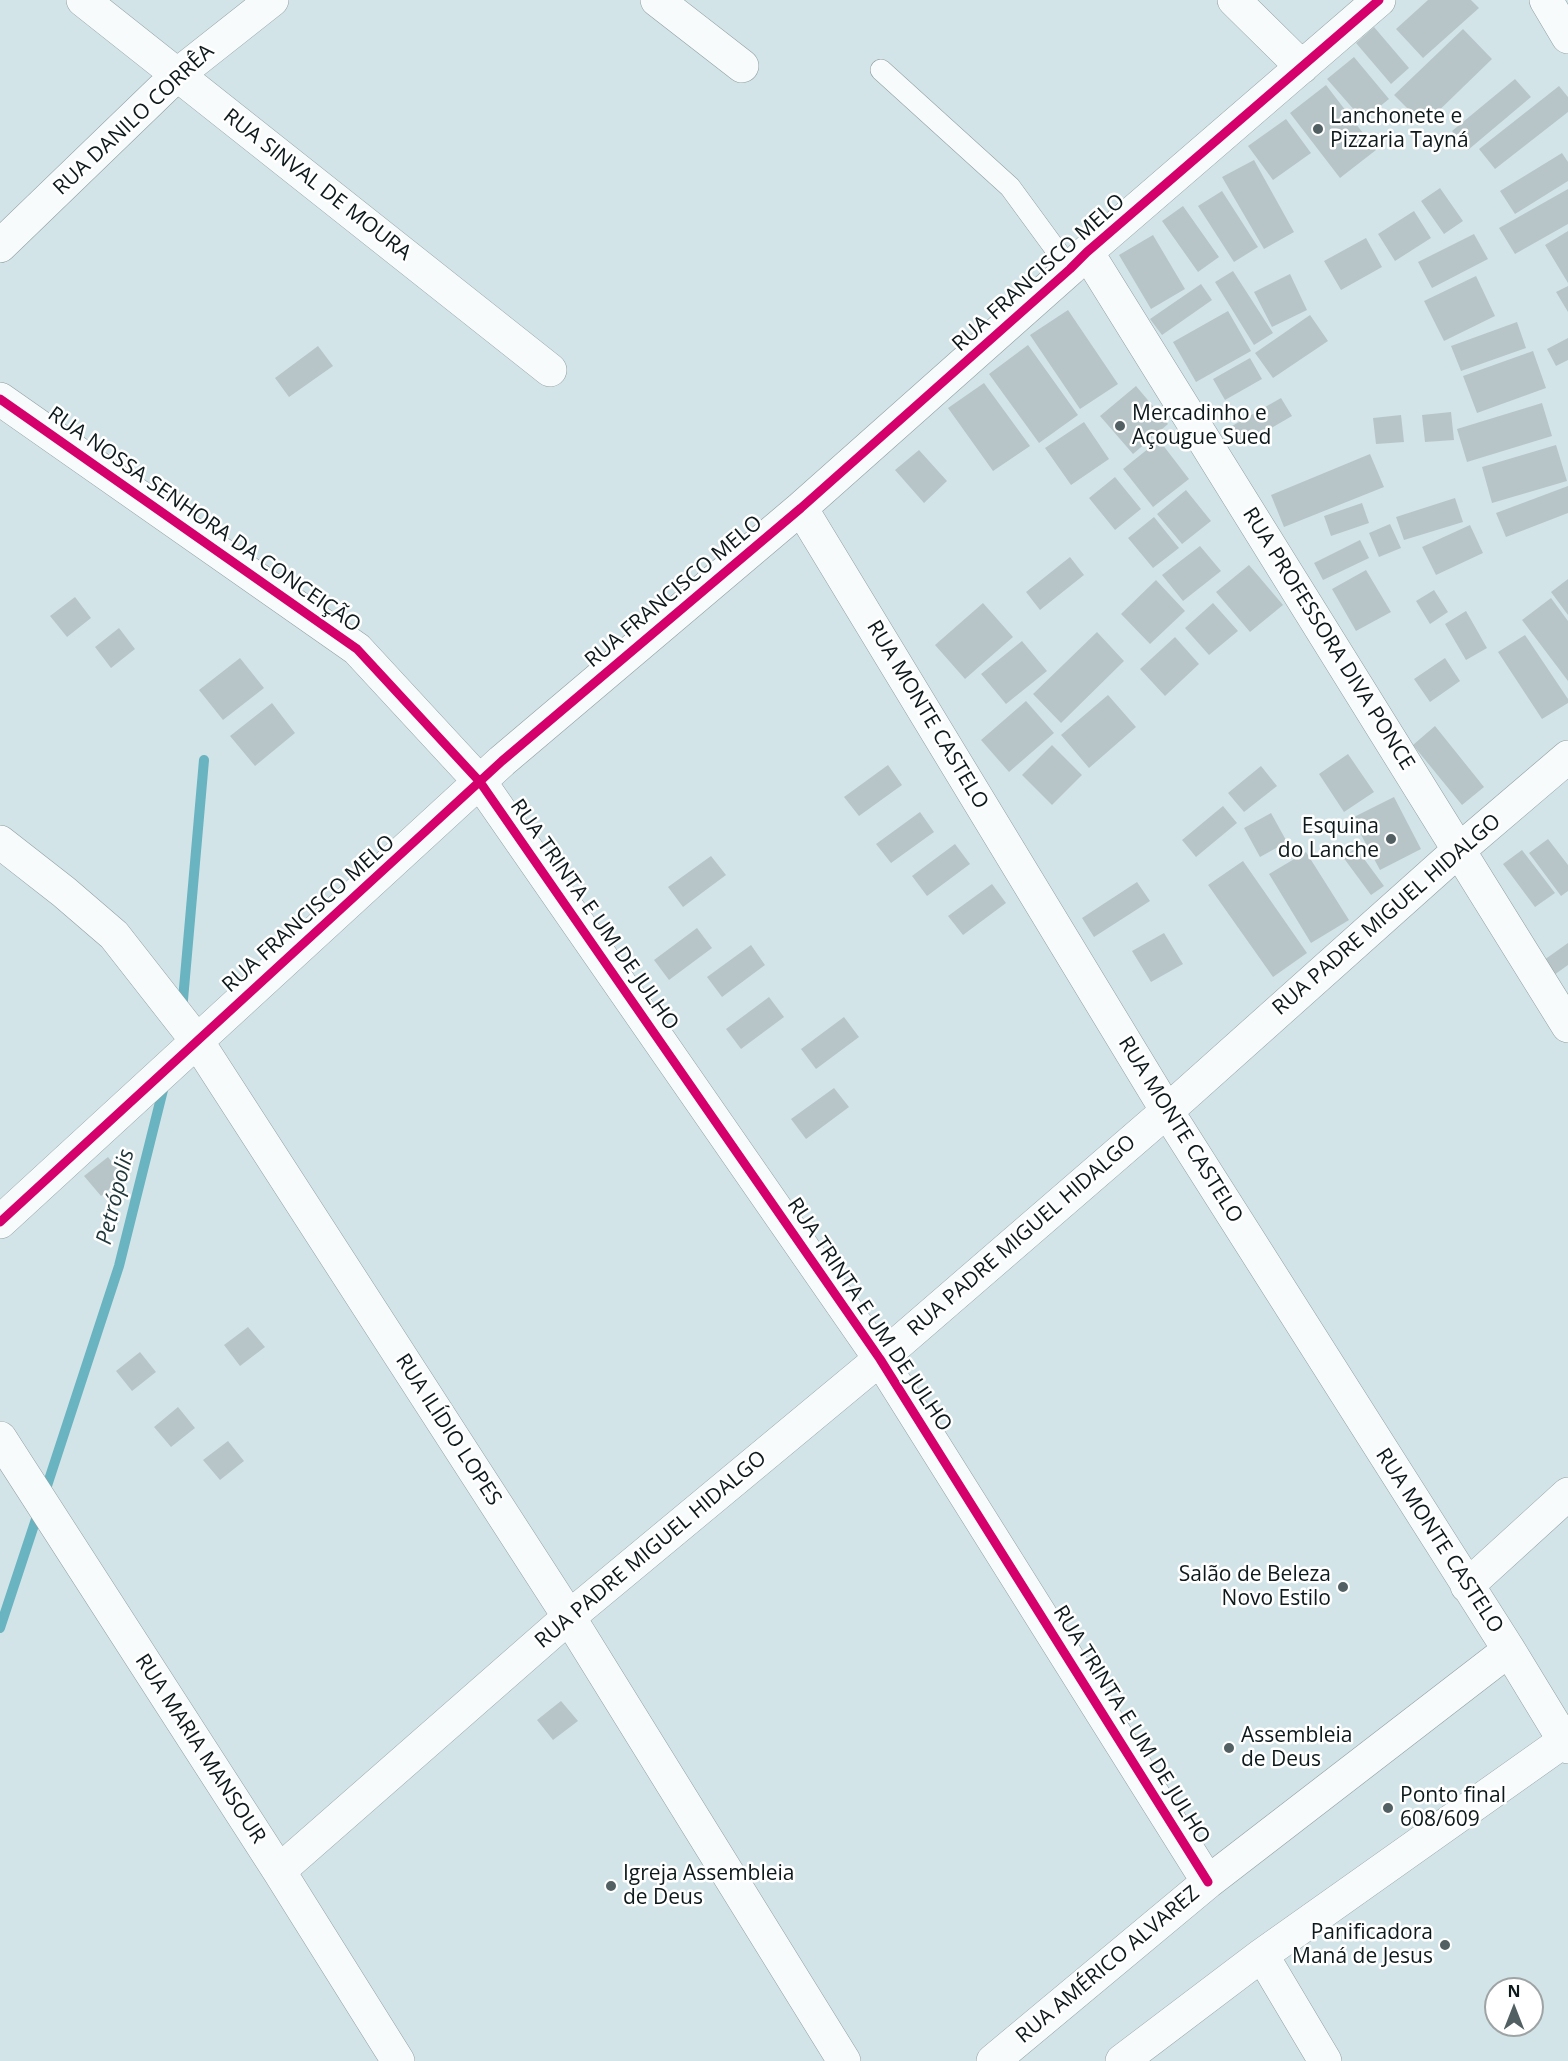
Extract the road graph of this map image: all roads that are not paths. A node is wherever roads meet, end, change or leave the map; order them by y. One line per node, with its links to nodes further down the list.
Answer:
1 (83, 0): 11 (street, RUA SINVAL DE MOURA)
2 (272, 0): 11 (street, RUA DANILO CORRÊA)
3 (657, 0): 8 (street)
4 (1234, 0): 9 (street)
5 (1379, 0): 9 (street, RUA FRANCISCO MELO)
6 (1546, 0): 7 (street)
7 (1568, 37)
8 (742, 66)
9 (1302, 67): 13 (street, RUA FRANCISCO MELO)
10 (881, 70): 13 (lane)
11 (177, 75): 12 (street, RUA DANILO CORRÊA); 14 (street, RUA SINVAL DE MOURA)
12 (0, 246)
13 (1079, 261): 16 (street, RUA FRANCISCO MELO); 20 (street, RUA PROFESSORA DIVA PONCE)
14 (550, 370)
15 (0, 399): 18 (street, RUA NOSSA SENHORA DA CONCEIÇÃO)
16 (801, 508): 18 (street, RUA FRANCISCO MELO); 23 (street, RUA MONTE CASTELO)
17 (1568, 757): 20 (street, RUA PADRE MIGUEL HIDALGO)
18 (480, 782): 22 (street, RUA FRANCISCO MELO); 25 (street, RUA TRINTA E UM DE JULHO)
19 (0, 842): 22 (street, RUA ILÍDIO LOPES)
20 (1459, 850): 21 (street, RUA PROFESSORA DIVA PONCE); 23 (street, RUA PADRE MIGUEL HIDALGO)
21 (1568, 1026)
22 (197, 1041): 24 (street, RUA FRANCISCO MELO); 29 (street, RUA ILÍDIO LOPES)
23 (1167, 1110): 25 (street, RUA PADRE MIGUEL HIDALGO); 28 (street, RUA MONTE CASTELO)
24 (0, 1222)
25 (880, 1359): 29 (street, RUA PADRE MIGUEL HIDALGO); 33 (street, RUA TRINTA E UM DE JULHO)
26 (0, 1438): 32 (street, RUA MARIA MANSOUR)
27 (1568, 1494): 28 (street)
28 (1467, 1586): 30 (street, RUA MONTE CASTELO)
29 (569, 1617): 32 (street, RUA PADRE MIGUEL HIDALGO); 36 (street, RUA ILÍDIO LOPES)
30 (1509, 1650): 31 (street, RUA MONTE CASTELO); 33 (street, RUA AMÉRICO ALVAREZ)
31 (1566, 1744): 34 (street)
32 (279, 1871): 35 (street, RUA MARIA MANSOUR)
33 (1208, 1882): 37 (street, RUA AMÉRICO ALVAREZ)
34 (1263, 1954): 38 (street); 39 (street)
35 (398, 2061)
36 (844, 2061)
37 (993, 2061)
38 (1122, 2061)
39 (1325, 2061)

